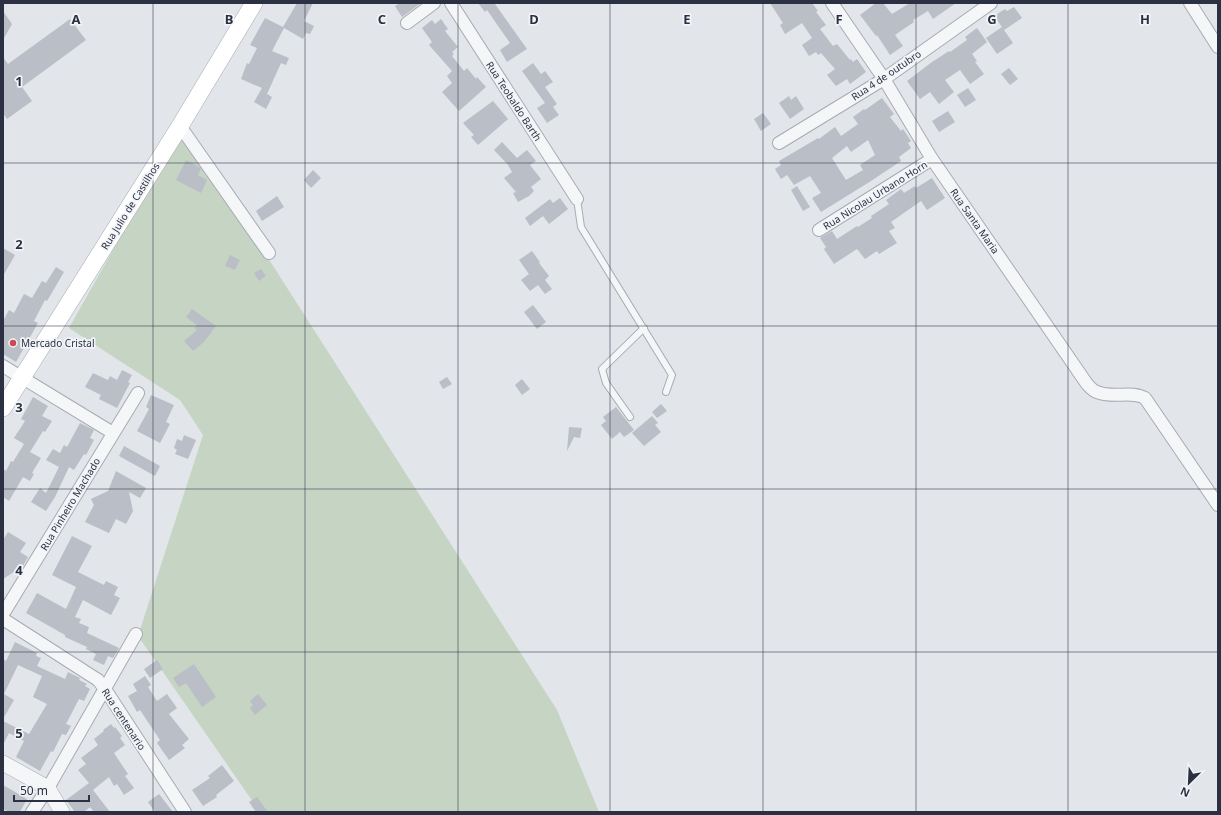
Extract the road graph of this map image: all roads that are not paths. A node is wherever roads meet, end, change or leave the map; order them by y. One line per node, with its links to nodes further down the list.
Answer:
1 (254, 3): 10 (main road, Rua Julio de Castilhos)
2 (434, 3): 7 (street)
3 (451, 3): 13 (street, Rua Teobaldo Barth)
4 (832, 3): 9 (street, Rua Santa Maria)
5 (991, 3): 9 (street, Rua 4 de outubro)
6 (1190, 3): 8 (street)
7 (407, 23)
8 (1218, 46)
9 (884, 79): 11 (street, Rua 4 de outubro); 12 (street, Rua Santa Maria)
10 (180, 126): 15 (street); 18 (main road, Rua Julio de Castilhos)
11 (779, 143)
12 (932, 159): 14 (street, Rua Nicolau Urbano Horn); 24 (street, Rua Santa Maria)
13 (577, 200): 16 (lane)
14 (819, 230)
15 (269, 253)
16 (644, 328): 19 (lane); 22 (lane)
17 (3, 366): 18 (street)
18 (22, 377): 21 (main road, Rua Julio de Castilhos); 23 (street)
19 (666, 392)
20 (138, 393): 23 (street, Rua Pinheiro Machado)
21 (3, 408)
22 (630, 417)
23 (113, 433): 25 (street, Rua Pinheiro Machado)
24 (1218, 505)
25 (3, 614)
26 (3, 619): 28 (street, Rua centenario)
27 (136, 634): 28 (street)
28 (105, 689): 30 (street); 33 (street, Rua centenario)
29 (3, 763): 30 (street)
30 (48, 788): 31 (street); 32 (street)
31 (32, 812)
32 (62, 812)
33 (185, 812)

